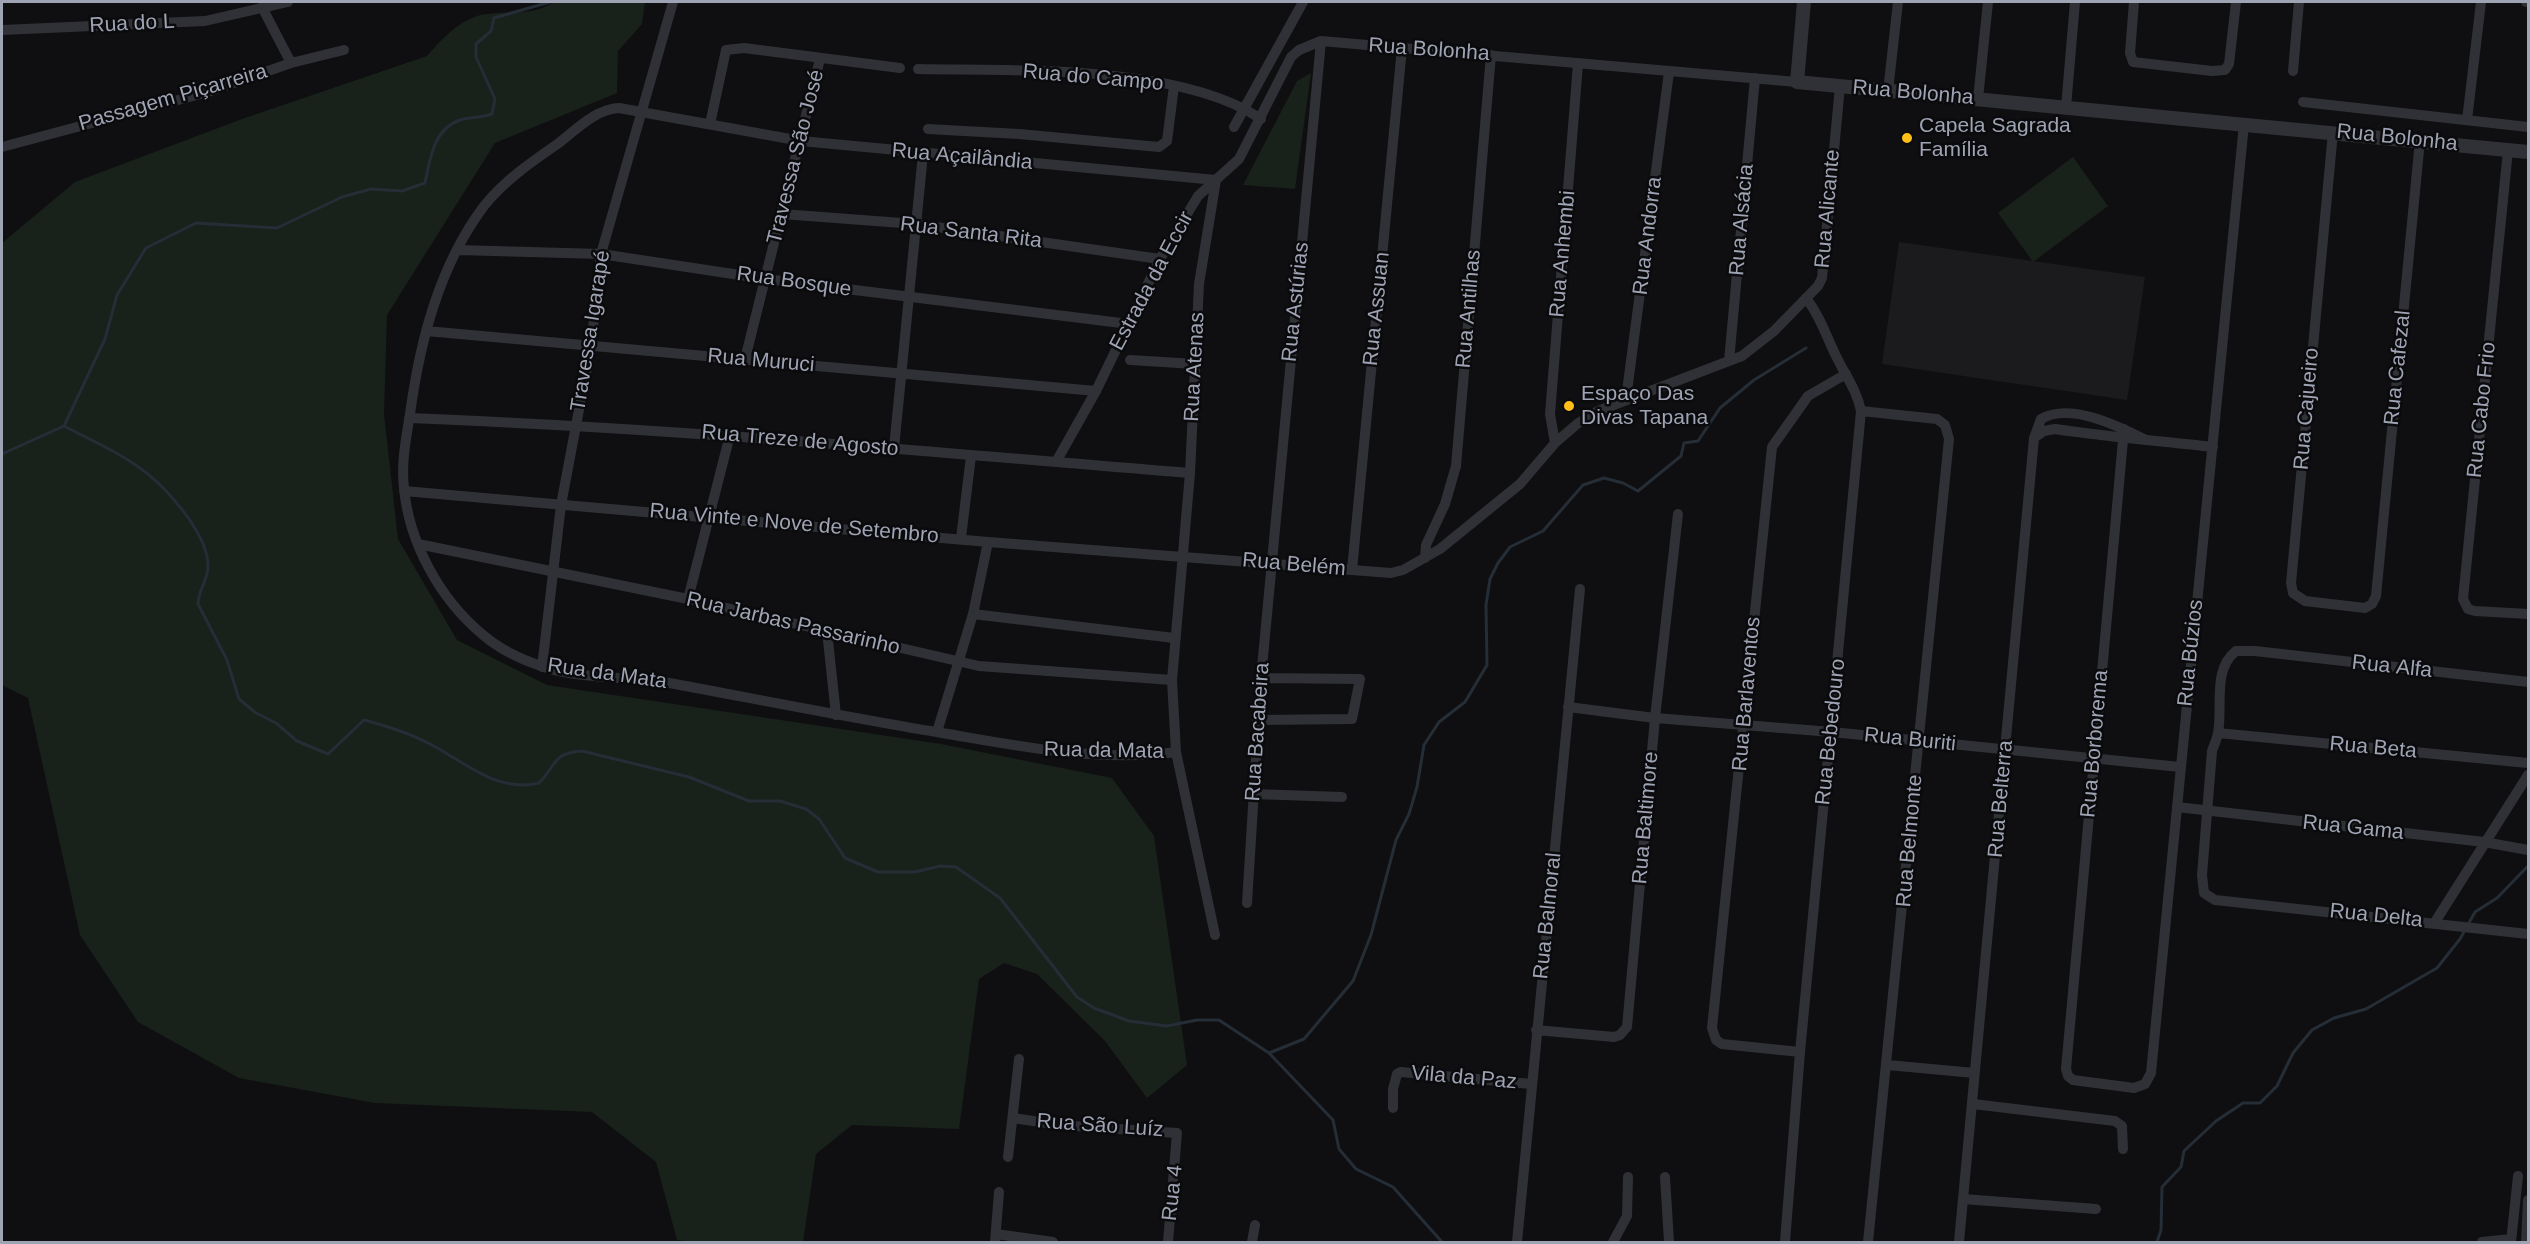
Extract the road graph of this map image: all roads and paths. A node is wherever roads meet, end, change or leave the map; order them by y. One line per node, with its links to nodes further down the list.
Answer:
1 (288, 2): 12 (street)
2 (673, 2): 35 (street, Travessa Igarapé)
3 (1303, 2): 34 (street)
4 (1804, 2): 27 (street)
5 (1898, 2): 30 (street)
6 (1988, 2): 31 (street)
7 (2075, 2): 33 (street)
8 (2134, 2): 9 (street)
9 (2236, 2)
10 (2300, 2): 24 (street)
11 (2481, 2): 37 (street)
12 (262, 8): 13 (street, Rua do L); 20 (street)
13 (2, 30)
14 (1321, 41): 15 (street, Rua Bolonha); 17 (street, Rua Bolonha); 91 (street, Rua Astúrias)
15 (1402, 48): 18 (street, Rua Bolonha); 93 (street, Rua Assuan)
16 (344, 50): 20 (street, Passagem Piçarreira)
17 (1299, 50): 36 (street, Estrada da Eccir)
18 (1491, 55): 21 (street, Rua Bolonha); 90 (street, Rua Antilhas)
19 (820, 59): 22 (street); 39 (street); 45 (street, Travessa São José)
20 (291, 63): 46 (street, Passagem Piçarreira)
21 (1578, 64): 25 (street, Rua Bolonha); 76 (street, Rua Anhembi)
22 (900, 68)
23 (918, 69): 28 (street, Rua do Campo)
24 (2293, 71)
25 (1669, 72): 26 (street, Rua Bolonha); 69 (street, Rua Andorra)
26 (1755, 78): 27 (street, Rua Bolonha); 64 (street, Rua Alsácia)
27 (1797, 82): 29 (street, Rua Bolonha)
28 (1174, 86): 34 (street, Rua do Campo); 42 (street)
29 (1840, 86): 30 (street, Rua Bolonha); 58 (street, Rua Alicante)
30 (1888, 90): 31 (street, Rua Bolonha)
31 (1978, 99): 33 (street, Rua Bolonha)
32 (2303, 102): 37 (street)
33 (2066, 106): 38 (street, Rua Bolonha)
34 (1244, 108): 36 (street, Rua do Campo); 40 (street)
35 (643, 111): 39 (street, Rua da Mata); 53 (street, Rua da Mata); 54 (street, Travessa Igarapé)
36 (1261, 119): 50 (street, Estrada da Eccir)
37 (2467, 120): 41 (street)
38 (2244, 123): 43 (street, Rua Bolonha); 77 (street, Rua Búzios)
39 (710, 124): 45 (street, Rua Açailândia)
40 (1234, 127)
41 (2529, 127)
42 (928, 129)
43 (2333, 132): 44 (street, Rua Bolonha); 95 (street, Rua Cajueiro)
44 (2420, 140): 47 (street, Rua Bolonha); 95 (street, Rua Cafezal)
45 (801, 141): 49 (street, Rua Açailândia); 51 (street, Travessa São José)
46 (2, 147)
47 (2508, 150): 48 (street, Rua Bolonha); 98 (street, Rua Cabo Frio)
48 (2529, 152)
49 (923, 154): 50 (street, Rua Açailândia); 52 (street)
50 (1216, 180): 55 (street, Estrada da Eccir); 65 (street, Rua Atenas)
51 (782, 214): 52 (street, Rua Santa Rita); 56 (street, Travessa São José)
52 (915, 224): 55 (street, Rua Santa Rita); 57 (street)
53 (458, 249): 54 (street, Rua Bosque); 60 (street, Rua da Mata)
54 (601, 254): 56 (street, Rua Bosque); 61 (street, Travessa Igarapé)
55 (1160, 259): 59 (street, Estrada da Eccir)
56 (766, 279): 57 (street, Rua Bosque); 62 (street, Travessa São José)
57 (908, 297): 59 (street, Rua Bosque); 66 (street)
58 (1806, 298): 64 (street, Rua Alicante); 67 (street)
59 (1129, 324): 68 (street, Estrada da Eccir)
60 (426, 331): 61 (street, Rua Muruci); 71 (street, Rua da Mata)
61 (591, 346): 62 (street, Rua Muruci); 72 (street, Travessa Igarapé)
62 (745, 359): 66 (street, Rua Muruci)
63 (1130, 360): 65 (street)
64 (1729, 361): 69 (street)
65 (1195, 364): 81 (street, Rua Atenas)
66 (903, 374): 68 (street, Rua Muruci); 78 (street)
67 (1846, 374): 70 (street); 110 (street, Rua Barlaventos)
68 (1096, 391): 80 (street, Estrada da Eccir)
69 (1626, 399): 76 (street)
70 (1861, 411): 112 (street, Rua Bebedouro); 114 (street, Rua Belmonte)
71 (409, 418): 72 (street, Rua Treze de Agosto); 82 (street, Rua da Mata)
72 (576, 424): 73 (street, Rua Treze de Agosto); 83 (street, Travessa Igarapé)
73 (730, 435): 78 (street, Rua Treze de Agosto); 85 (street)
74 (2124, 435): 75 (street); 75 (street); 77 (street); 117 (street, Rua Borborema)
75 (2034, 438): 115 (street, Rua Belterra)
76 (1555, 443): 90 (street)
77 (2213, 447): 119 (street, Rua Búzios)
78 (894, 448): 79 (street, Rua Treze de Agosto)
79 (971, 456): 80 (street, Rua Treze de Agosto); 86 (street)
80 (1056, 462): 81 (street, Rua Treze de Agosto)
81 (1190, 473): 89 (street, Rua Atenas)
82 (404, 491): 83 (street, Rua Vinte e Nove de Setembro); 88 (street, Rua da Mata)
83 (561, 505): 85 (street, Rua Vinte e Nove de Setembro); 92 (street, Travessa Igarapé)
84 (1678, 514): 108 (street, Rua Baltimore)
85 (708, 517): 86 (street, Rua Vinte e Nove de Setembro); 96 (street)
86 (961, 538): 87 (street, Rua Vinte e Nove de Setembro)
87 (988, 542): 89 (street, Rua Vinte e Nove de Setembro); 97 (street)
88 (418, 544): 92 (street, Rua Jarbas Passarinho); 102 (street, Rua da Mata)
89 (1184, 556): 91 (street, Rua Belém); 100 (street, Rua Atenas)
90 (1420, 561): 93 (street, Rua Belém)
91 (1271, 562): 93 (street, Rua Belém); 103 (street, Rua Bacabeira)
92 (552, 570): 96 (street, Rua Jarbas Passarinho); 102 (street, Travessa Igarapé)
93 (1352, 570)
94 (1580, 589): 106 (street, Rua Balmoral)
95 (2376, 596)
96 (688, 599): 99 (street, Rua Jarbas Passarinho)
97 (973, 614): 100 (street); 101 (street)
98 (2529, 614)
99 (827, 631): 101 (street, Rua Jarbas Passarinho); 107 (street)
100 (1174, 638): 104 (street, Rua Atenas)
101 (961, 662): 104 (street, Rua Jarbas Passarinho); 111 (street)
102 (543, 667): 107 (street, Rua da Mata)
103 (1261, 678): 109 (street, Rua Bacabeira); 109 (street)
104 (1172, 680): 116 (street, Rua Atenas)
105 (2529, 682): 113 (street, Rua Alfa)
106 (1568, 707): 108 (street, Rua Buriti); 131 (street, Rua Balmoral)
107 (836, 715): 111 (street, Rua da Mata)
108 (1656, 718): 110 (street, Rua Buriti); 131 (street, Rua Baltimore)
109 (1257, 720): 121 (street, Rua Bacabeira)
110 (1745, 726): 112 (street, Rua Buriti); 132 (street, Rua Barlaventos)
111 (937, 732): 116 (street, Rua da Mata)
112 (1832, 732): 114 (street, Rua Buriti); 132 (street, Rua Bebedouro)
113 (2218, 733): 118 (street, Rua Beta); 124 (street)
114 (1919, 741): 115 (street, Rua Buriti); 135 (street, Rua Belmonte)
115 (2006, 750): 117 (street, Rua Buriti); 136 (street, Rua Belterra)
116 (1176, 752): 130 (street, Rua Atenas)
117 (2093, 760): 119 (street, Rua Buriti); 134 (street, Rua Borborema)
118 (2529, 763)
119 (2180, 767): 123 (street, Rua Búzios)
120 (2529, 775): 125 (street)
121 (1253, 794): 122 (street); 127 (street, Rua Bacabeira)
122 (1342, 797)
123 (2177, 807): 124 (street, Rua Gama); 134 (street, Rua Búzios)
124 (2206, 811): 125 (street, Rua Gama); 128 (street, Rua Delta)
125 (2484, 842): 126 (street, Rua Gama); 128 (street)
126 (2529, 850)
127 (1247, 903)
128 (2435, 922): 129 (street, Rua Delta)
129 (2529, 933)
130 (1215, 935)
131 (1536, 1030): 137 (street, Rua Balmoral)
132 (1800, 1052): 160 (street, Rua Bebedouro)
133 (1019, 1059): 140 (street)
134 (2067, 1059)
135 (1888, 1065): 136 (street); 161 (street, Rua Belmonte)
136 (1974, 1073): 138 (street, Rua Belterra)
137 (1531, 1083): 139 (street, Vila da Paz); 157 (street, Rua Balmoral)
138 (1972, 1104): 142 (street); 148 (street, Rua Belterra)
139 (1393, 1108)
140 (1013, 1118): 141 (street, Rua São Luíz); 143 (street)
141 (1177, 1144): 155 (street, Rua 4)
142 (2123, 1149)
143 (1008, 1157)
144 (2518, 1176): 153 (street)
145 (1628, 1177): 158 (street)
146 (1665, 1177): 159 (street)
147 (999, 1192): 152 (street)
148 (1963, 1200): 150 (street); 162 (street, Rua Belterra)
149 (2529, 1200): 164 (street)
150 (2096, 1209)
151 (1254, 1225): 156 (street)
152 (996, 1238): 154 (street)
153 (2511, 1241): 163 (street)
154 (1053, 1242)
155 (1168, 1242)
156 (1252, 1242)
157 (1517, 1242)
158 (1613, 1242)
159 (1669, 1242)
160 (1785, 1242)
161 (1868, 1242)
162 (1959, 1242)
163 (2482, 1242)
164 (2526, 1242)

